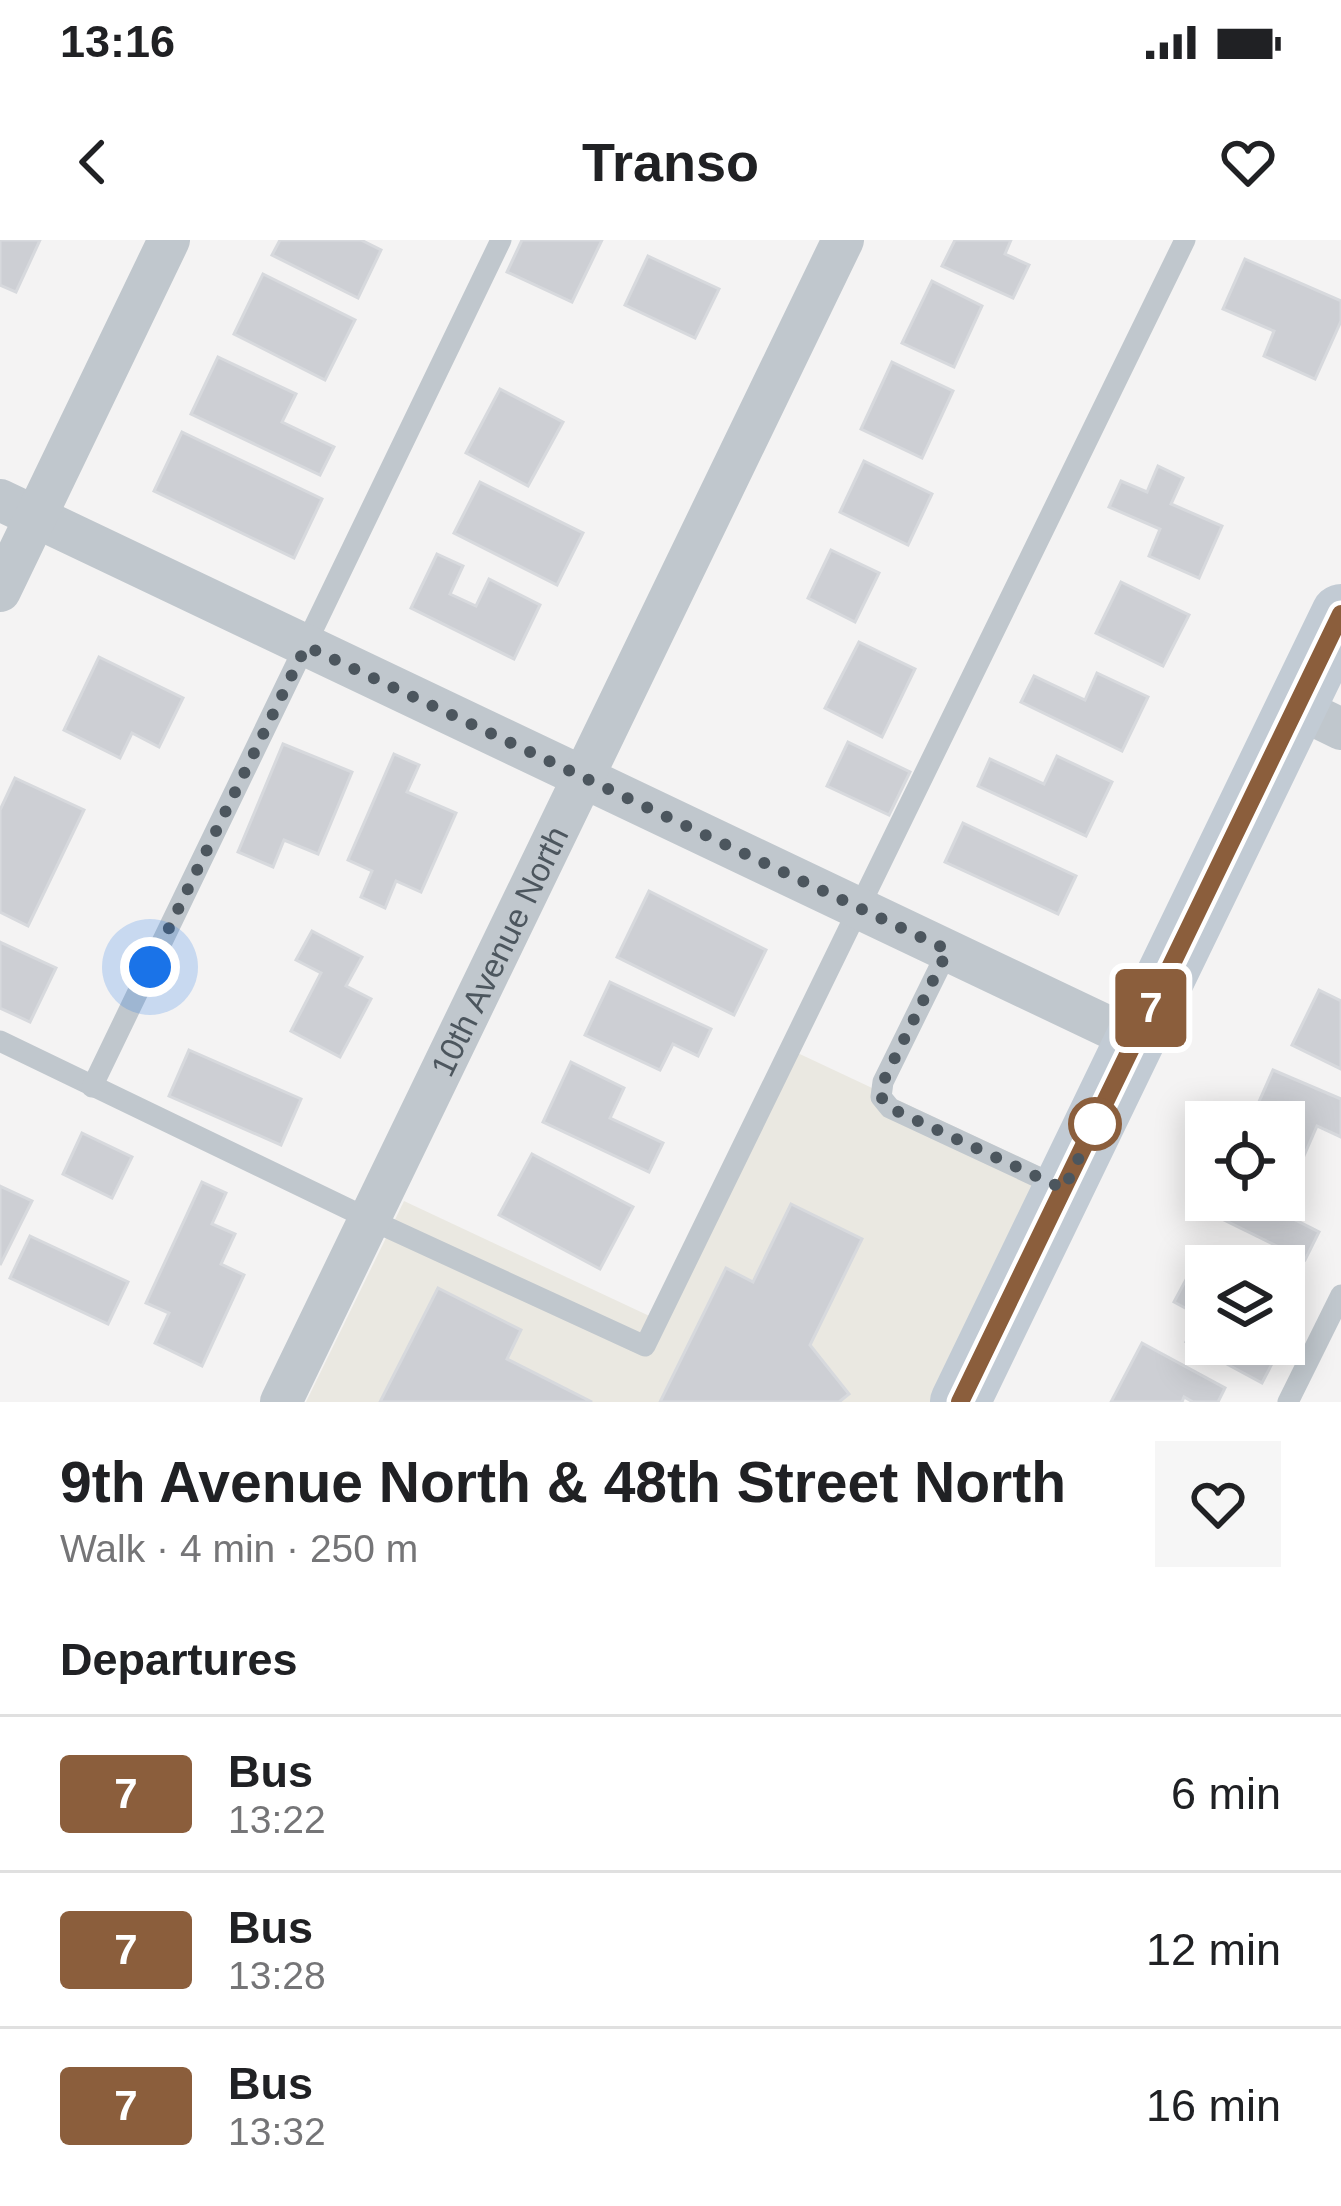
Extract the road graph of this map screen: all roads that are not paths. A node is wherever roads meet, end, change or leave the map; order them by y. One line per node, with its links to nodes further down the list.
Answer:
1 (169, 240): 5 (street)
2 (502, 240): 8 (lane)
3 (843, 240): 10 (street, 10th Avenue North)
4 (1185, 240): 11 (lane)
5 (18, 509): 6 (street); 8 (street)
6 (0, 591)
7 (1341, 614): 9 (street)
8 (306, 646): 10 (street); 15 (lane)
9 (1318, 718): 13 (street)
10 (583, 777): 11 (street); 17 (street, 10th Avenue North)
11 (859, 908): 12 (street); 17 (lane)
12 (948, 950): 13 (street); 16 (lane)
13 (1136, 1040): 16 (street)
14 (0, 1041): 15 (lane)
15 (92, 1087): 17 (lane)
16 (1064, 1189): 20 (street)
17 (368, 1219): 19 (street, 10th Avenue North)
18 (1341, 1295): 21 (lane)
19 (280, 1402)
20 (960, 1402)
21 (1288, 1402)

